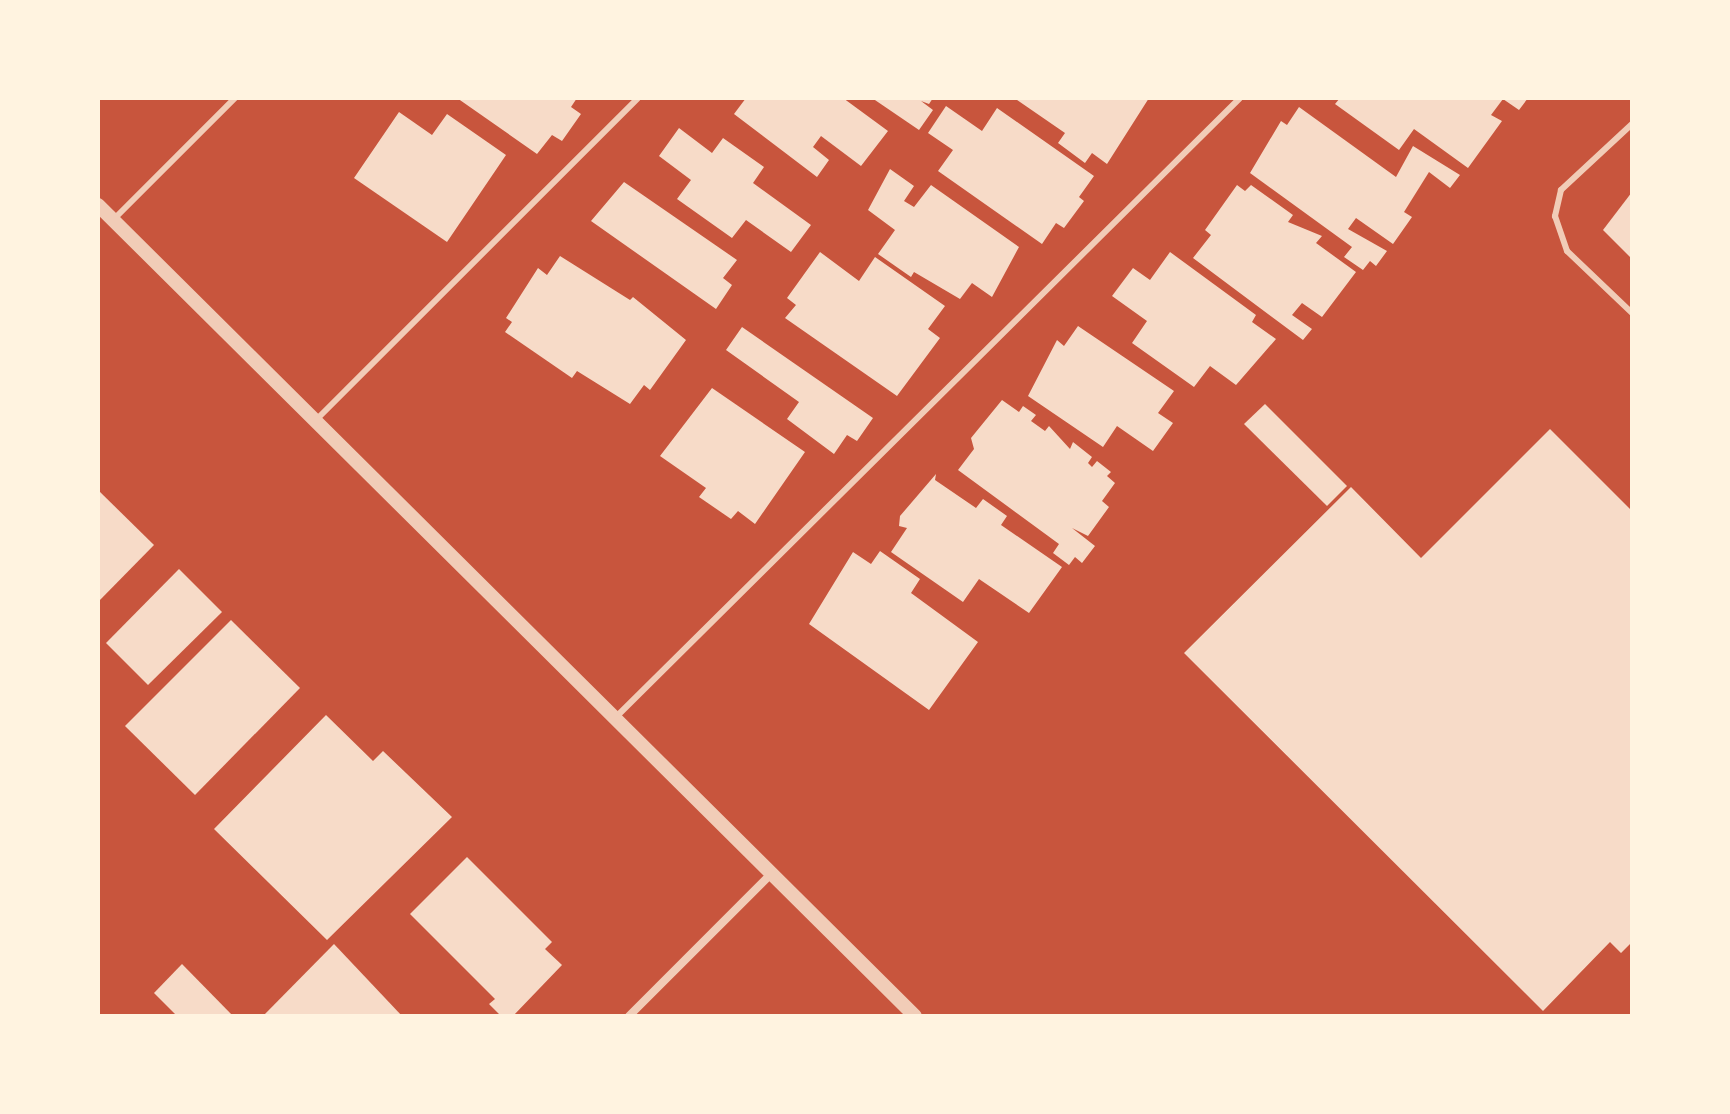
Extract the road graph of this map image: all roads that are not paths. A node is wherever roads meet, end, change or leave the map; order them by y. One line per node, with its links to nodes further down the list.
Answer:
1 (235, 98): 6 (lane)
2 (638, 98): 8 (lane)
3 (1240, 98): 9 (lane)
4 (1632, 124): 7 (lane)
5 (98, 205): 6 (street)
6 (113, 220): 8 (street)
7 (1632, 313)
8 (316, 420): 9 (street)
9 (615, 718): 10 (street)
10 (773, 873): 11 (street); 12 (street)
11 (629, 1016)
12 (915, 1016)

